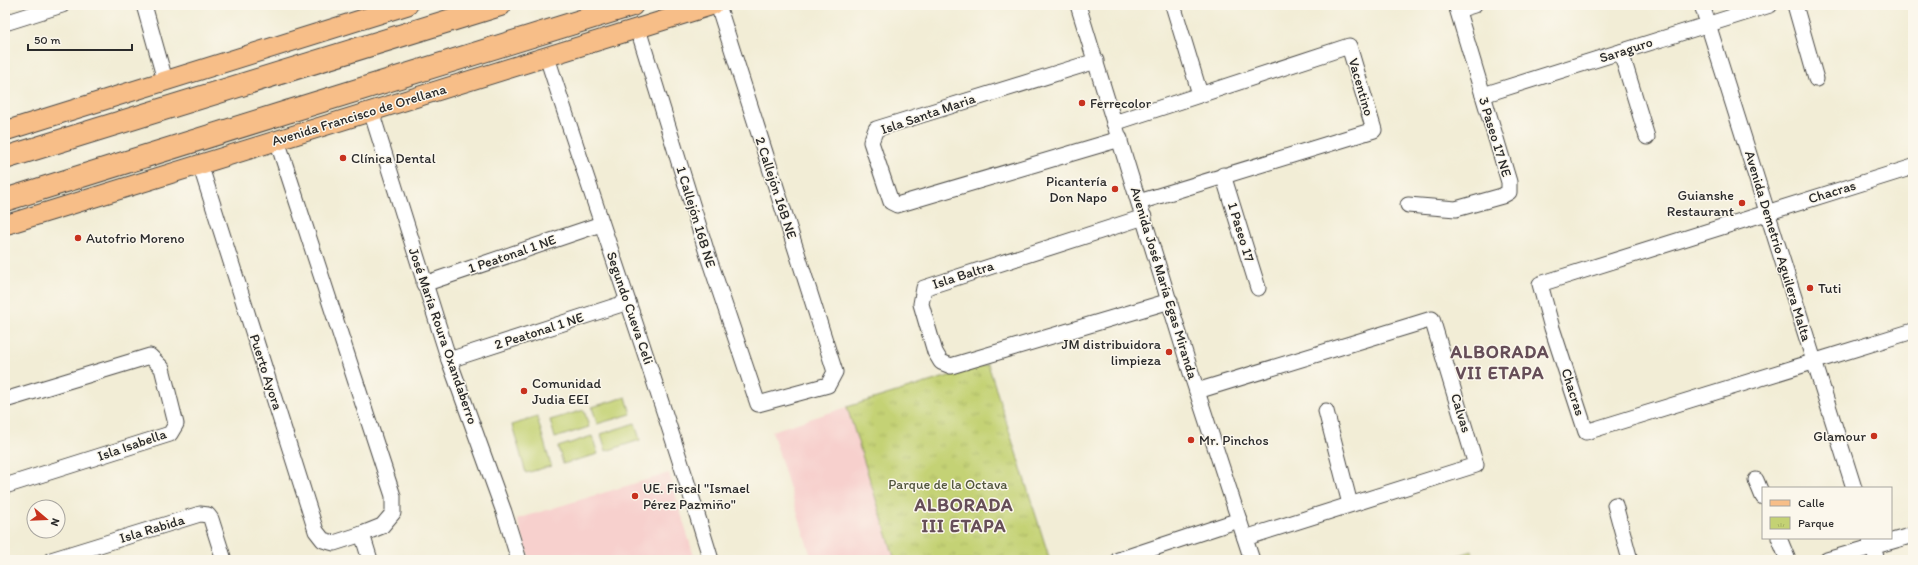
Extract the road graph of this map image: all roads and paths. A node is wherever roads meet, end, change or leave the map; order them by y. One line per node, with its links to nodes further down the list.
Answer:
1 (62, 5): 15 (street)
2 (144, 5): 22 (street)
3 (408, 5): 22 (main road)
4 (500, 5): 33 (highway)
5 (632, 5): 38 (highway, Avenida Francisco de Orellana, bridge)
6 (713, 5): 17 (main road, Avenida Francisco de Orellana)
7 (718, 5): 55 (street, 2 Callejón 16B NE)
8 (1078, 5): 20 (street, Avenida José María Egas Miranda)
9 (1173, 5): 23 (street)
10 (1474, 5): 14 (street)
11 (1702, 5): 16 (street, Avenida Demetrio Aguilera Malta)
12 (1770, 5): 16 (street, Saraguro)
13 (1795, 5): 21 (street)
14 (1457, 8): 24 (street, 3 Paseo 17 NE)
15 (5, 23)
16 (1708, 23): 18 (street, Saraguro); 42 (street, Avenida Demetrio Aguilera Malta)
17 (638, 29): 19 (main road, Avenida Francisco de Orellana); 55 (street, 1 Callejón 16B NE)
18 (1621, 52): 24 (street, Saraguro); 29 (street)
19 (547, 57): 25 (main road, Avenida Francisco de Orellana); 44 (street, Segundo Cueva Celi)
20 (1096, 61): 27 (street, Avenida José María Egas Miranda); 30 (street, Isla Santa Maria)
21 (1816, 79)
22 (165, 80): 26 (main road)
23 (1200, 94): 27 (street, Vacentino); 36 (street, Vacentino)
24 (1483, 95): 40 (street, 3 Paseo 17 NE)
25 (371, 111): 31 (main road, Avenida Francisco de Orellana); 46 (street, José María Roura Oxandaberro)
26 (43, 119): 28 (main road); 32 (main road)
27 (1114, 123): 30 (street, Avenida José María Egas Miranda)
28 (5, 131)
29 (1647, 137)
30 (1120, 139): 39 (street, Avenida José María Egas Miranda)
31 (277, 140): 34 (main road, Avenida Francisco de Orellana); 64 (street, Puerto Ayora)
32 (5, 153)
33 (5, 158)
34 (200, 164): 41 (main road, Avenida Francisco de Orellana); 64 (street, Puerto Ayora)
35 (1913, 167): 42 (street, Chacras)
36 (1224, 175): 39 (street, Vacentino); 47 (street, 1 Paseo 17)
37 (5, 189): 41 (main road)
38 (5, 200)
39 (1139, 202): 43 (street, Avenida José María Egas Miranda)
40 (1408, 205)
41 (62, 208): 45 (main road, Avenida Francisco de Orellana)
42 (1767, 212): 52 (street, Avenida Demetrio Aguilera Malta); 52 (street, Chacras)
43 (1144, 217): 48 (street, Avenida José María Egas Miranda); 48 (street, Isla Baltra)
44 (601, 224): 46 (street, 1 Peatonal 1 NE); 49 (street, Segundo Cueva Celi)
45 (5, 225)
46 (424, 284): 51 (street, José María Roura Oxandaberro)
47 (1258, 288)
48 (1170, 301): 53 (street, Avenida José María Egas Miranda)
49 (628, 302): 51 (street, 2 Peatonal 1 NE); 73 (street, Segundo Cueva Celi)
50 (1913, 331): 52 (street, Chacras)
51 (449, 360): 72 (street, José María Roura Oxandaberro)
52 (1815, 362): 59 (street, Avenida Demetrio Aguilera Malta)
53 (1197, 391): 61 (street, Calvas); 63 (street, Avenida José María Egas Miranda)
54 (5, 400): 58 (street, Isla Isabella)
55 (758, 404)
56 (1326, 410): 61 (street)
57 (1756, 480): 60 (street)
58 (5, 486)
59 (1854, 487)
60 (1762, 495)
61 (1350, 504): 66 (street, Calvas)
62 (1615, 505): 76 (street)
63 (1239, 520): 66 (street, Avenida José María Egas Miranda); 74 (street)
64 (362, 534): 71 (street)
65 (1913, 535): 68 (street)
66 (1245, 538): 75 (street, Avenida José María Egas Miranda)
67 (1779, 539): 77 (street)
68 (1873, 548): 78 (street)
69 (51, 560): 70 (street, Isla Rabida)
70 (224, 560)
71 (370, 560)
72 (519, 560)
73 (711, 560)
74 (1118, 560)
75 (1252, 560)
76 (1630, 560)
77 (1788, 560)
78 (1827, 560)

